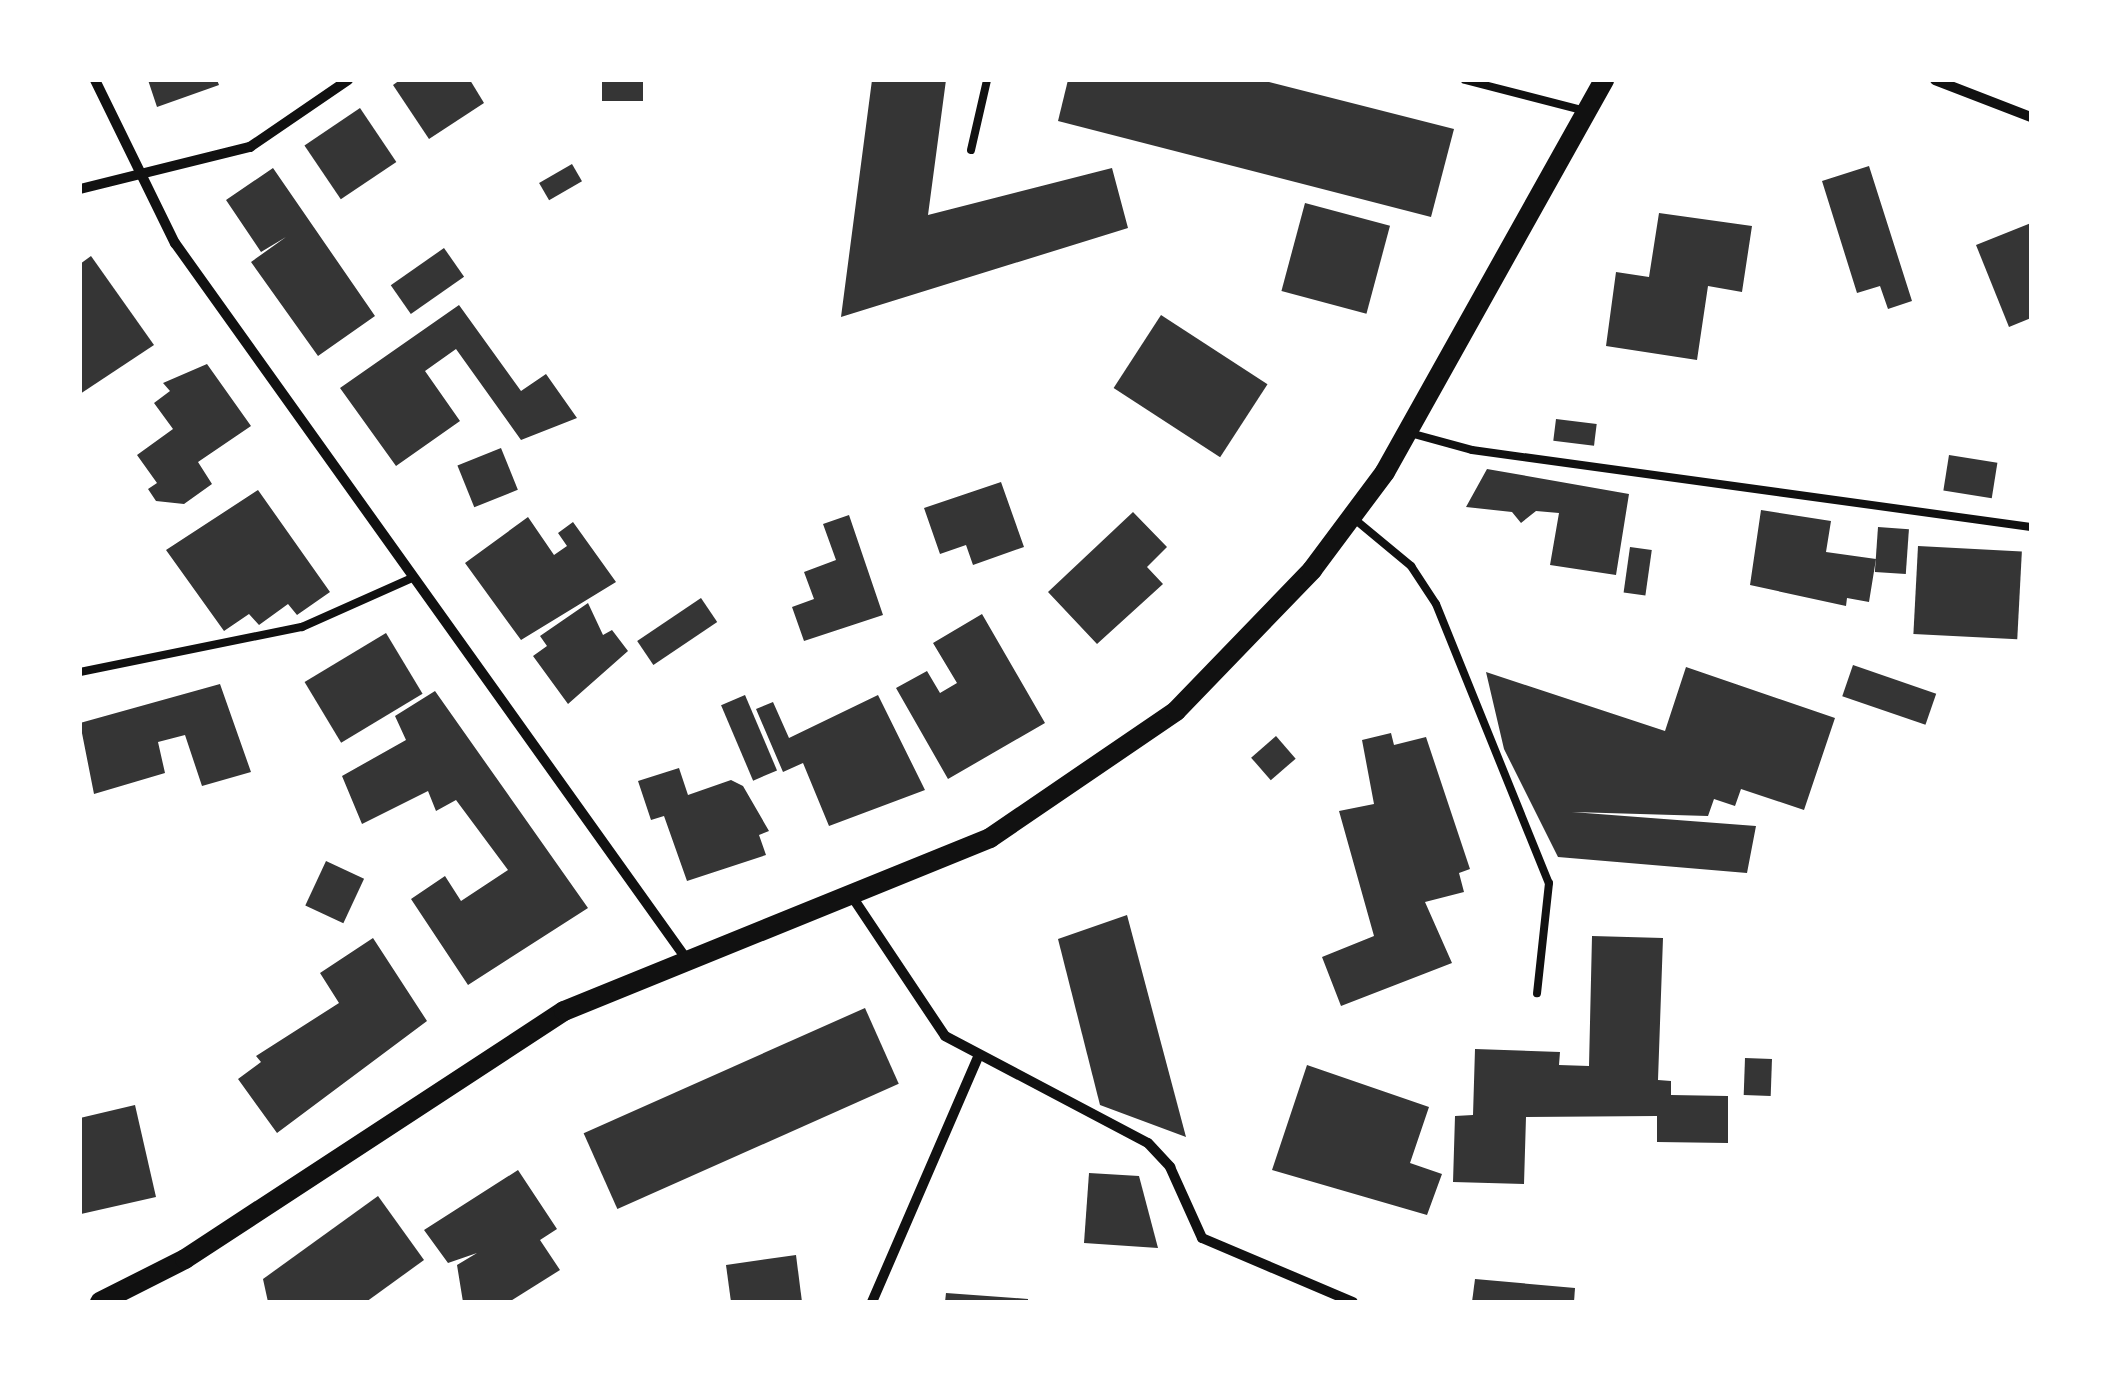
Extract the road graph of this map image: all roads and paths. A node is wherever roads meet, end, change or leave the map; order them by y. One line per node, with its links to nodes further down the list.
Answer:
1 (95, 80): 10 (street)
2 (348, 80): 10 (street)
3 (987, 80): 9 (lane)
4 (1465, 80): 7 (lane)
5 (1604, 80): 7 (main road)
6 (1941, 81): 8 (street)
7 (1587, 111): 12 (main road)
8 (2031, 117)
9 (971, 150)
10 (136, 172): 11 (street); 15 (street)
11 (80, 189)
12 (1410, 433): 13 (main road); 14 (lane)
13 (1352, 518): 17 (main road); 19 (lane)
14 (2031, 526)
15 (410, 579): 16 (lane); 18 (street)
16 (80, 672)
17 (851, 894): 18 (main road); 20 (street)
18 (686, 957): 21 (main road)
19 (1537, 993)
20 (978, 1057): 22 (street); 23 (street)
21 (100, 1302)
22 (872, 1302)
23 (1353, 1302)

